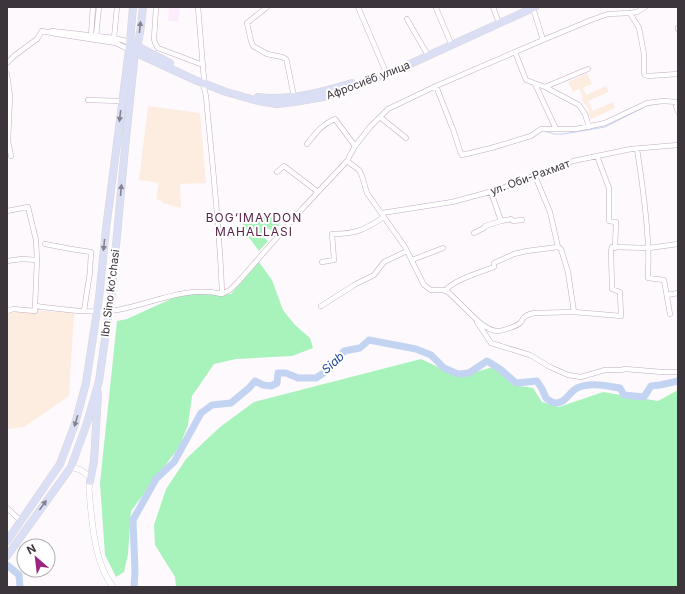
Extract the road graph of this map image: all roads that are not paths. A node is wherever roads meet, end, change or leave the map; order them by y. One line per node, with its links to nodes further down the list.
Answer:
1 (93, 7): 19 (street)
2 (99, 7): 19 (street)
3 (117, 7): 20 (street)
4 (133, 7): 23 (main road, Ibn Sino ko'chasi)
5 (142, 7): 23 (main road, Ibn Sino ko'chasi, one-way to 5)
6 (156, 7): 27 (street)
7 (198, 7): 27 (street)
8 (267, 7): 36 (street)
9 (358, 7): 29 (street)
10 (493, 7): 17 (street)
11 (524, 7): 17 (main road, Афросиёб улица)
12 (534, 7): 17 (main road, Афросиёб улица); 21 (street)
13 (645, 7): 15 (street)
14 (436, 8): 22 (street)
15 (630, 13): 21 (street); 31 (street)
16 (407, 19): 24 (street)
17 (499, 21): 22 (main road, Афросиёб улица); 32 (main road, Афросиёб улица)
18 (42, 31): 19 (street); 23 (street); 26 (street)
19 (93, 36): 20 (street)
20 (114, 38): 23 (street)
21 (543, 40): 25 (street)
22 (450, 41): 24 (main road, Афросиёб улица)
23 (133, 48): 32 (main road, Афросиёб улица); 38 (main road, Ibn Sino ko'chasi); 82 (main road, Ibn Sino ko'chasi, one-way to 23)
24 (426, 52): 29 (main road, Афросиёб улица)
25 (515, 52): 33 (street); 34 (street)
26 (7, 63)
27 (203, 65): 32 (street)
28 (588, 69): 35 (street)
29 (385, 70): 36 (main road, Афросиёб улица)
30 (7, 74): 46 (street)
31 (678, 74)
32 (204, 81): 36 (main road, Афросиёб улица); 76 (street)
33 (535, 84): 35 (street); 44 (street)
34 (436, 86): 42 (street); 44 (street)
35 (545, 87): 43 (street)
36 (294, 97)
37 (88, 100): 38 (street)
38 (122, 101): 83 (main road, Ibn Sino ko'chasi, one-way to 83)
39 (678, 102): 43 (street)
40 (678, 106): 41 (street)
41 (678, 112)
42 (380, 117): 45 (street); 49 (street)
43 (589, 127): 44 (street)
44 (556, 129)
45 (406, 138)
46 (8, 141): 51 (street)
47 (307, 144): 49 (street)
48 (678, 145): 50 (street, ул. Оби-Рахмат)
49 (355, 146): 53 (street)
50 (637, 149): 52 (street, ул. Оби-Рахмат); 68 (street)
51 (11, 156)
52 (596, 156): 55 (street, ул. Оби-Рахмат); 67 (street)
53 (346, 161): 56 (street); 59 (street)
54 (277, 172): 56 (street)
55 (535, 176): 57 (street, ул. Оби-Рахмат); 65 (street)
56 (318, 192): 76 (street)
57 (491, 192): 59 (street, ул. Оби-Рахмат); 61 (street)
58 (7, 211): 70 (street)
59 (383, 215): 69 (street); 73 (street)
60 (522, 220): 61 (street)
61 (501, 221): 62 (street)
62 (474, 233)
63 (44, 244): 81 (street)
64 (678, 244): 68 (street)
65 (558, 246): 74 (street); 84 (street)
66 (443, 248): 71 (street)
67 (614, 248): 68 (street); 84 (street)
68 (648, 248): 77 (street)
69 (407, 251): 71 (street); 79 (street)
70 (37, 260): 72 (street); 78 (street)
71 (412, 260): 74 (street)
72 (7, 261)
73 (322, 262)
74 (446, 291): 86 (street)
75 (678, 293): 77 (street)
76 (222, 294): 82 (street)
77 (667, 295): 85 (street)
78 (35, 306): 80 (street); 81 (street)
79 (321, 306)
80 (7, 311)
81 (84, 311): 83 (street)
82 (110, 311): 83 (street); 88 (main road, Ibn Sino ko'chasi)
83 (97, 312): 89 (main road, Ibn Sino ko'chasi, one-way to 89)
84 (574, 312): 86 (street)
85 (670, 314)
86 (476, 319): 87 (street)
87 (678, 372)
88 (99, 381): 90 (main road, Ibn Sino ko'chasi); 91 (main road)
89 (60, 464): 90 (main road); 93 (main road, Ibn Sino ko'chasi)
90 (71, 467): 91 (street); 95 (main road, Ibn Sino ko'chasi, one-way to 90)
91 (90, 481): 96 (street)
92 (7, 508): 93 (street)
93 (21, 521): 94 (main road, Ibn Sino ko'chasi)
94 (7, 541)
95 (7, 556)
96 (113, 587)

